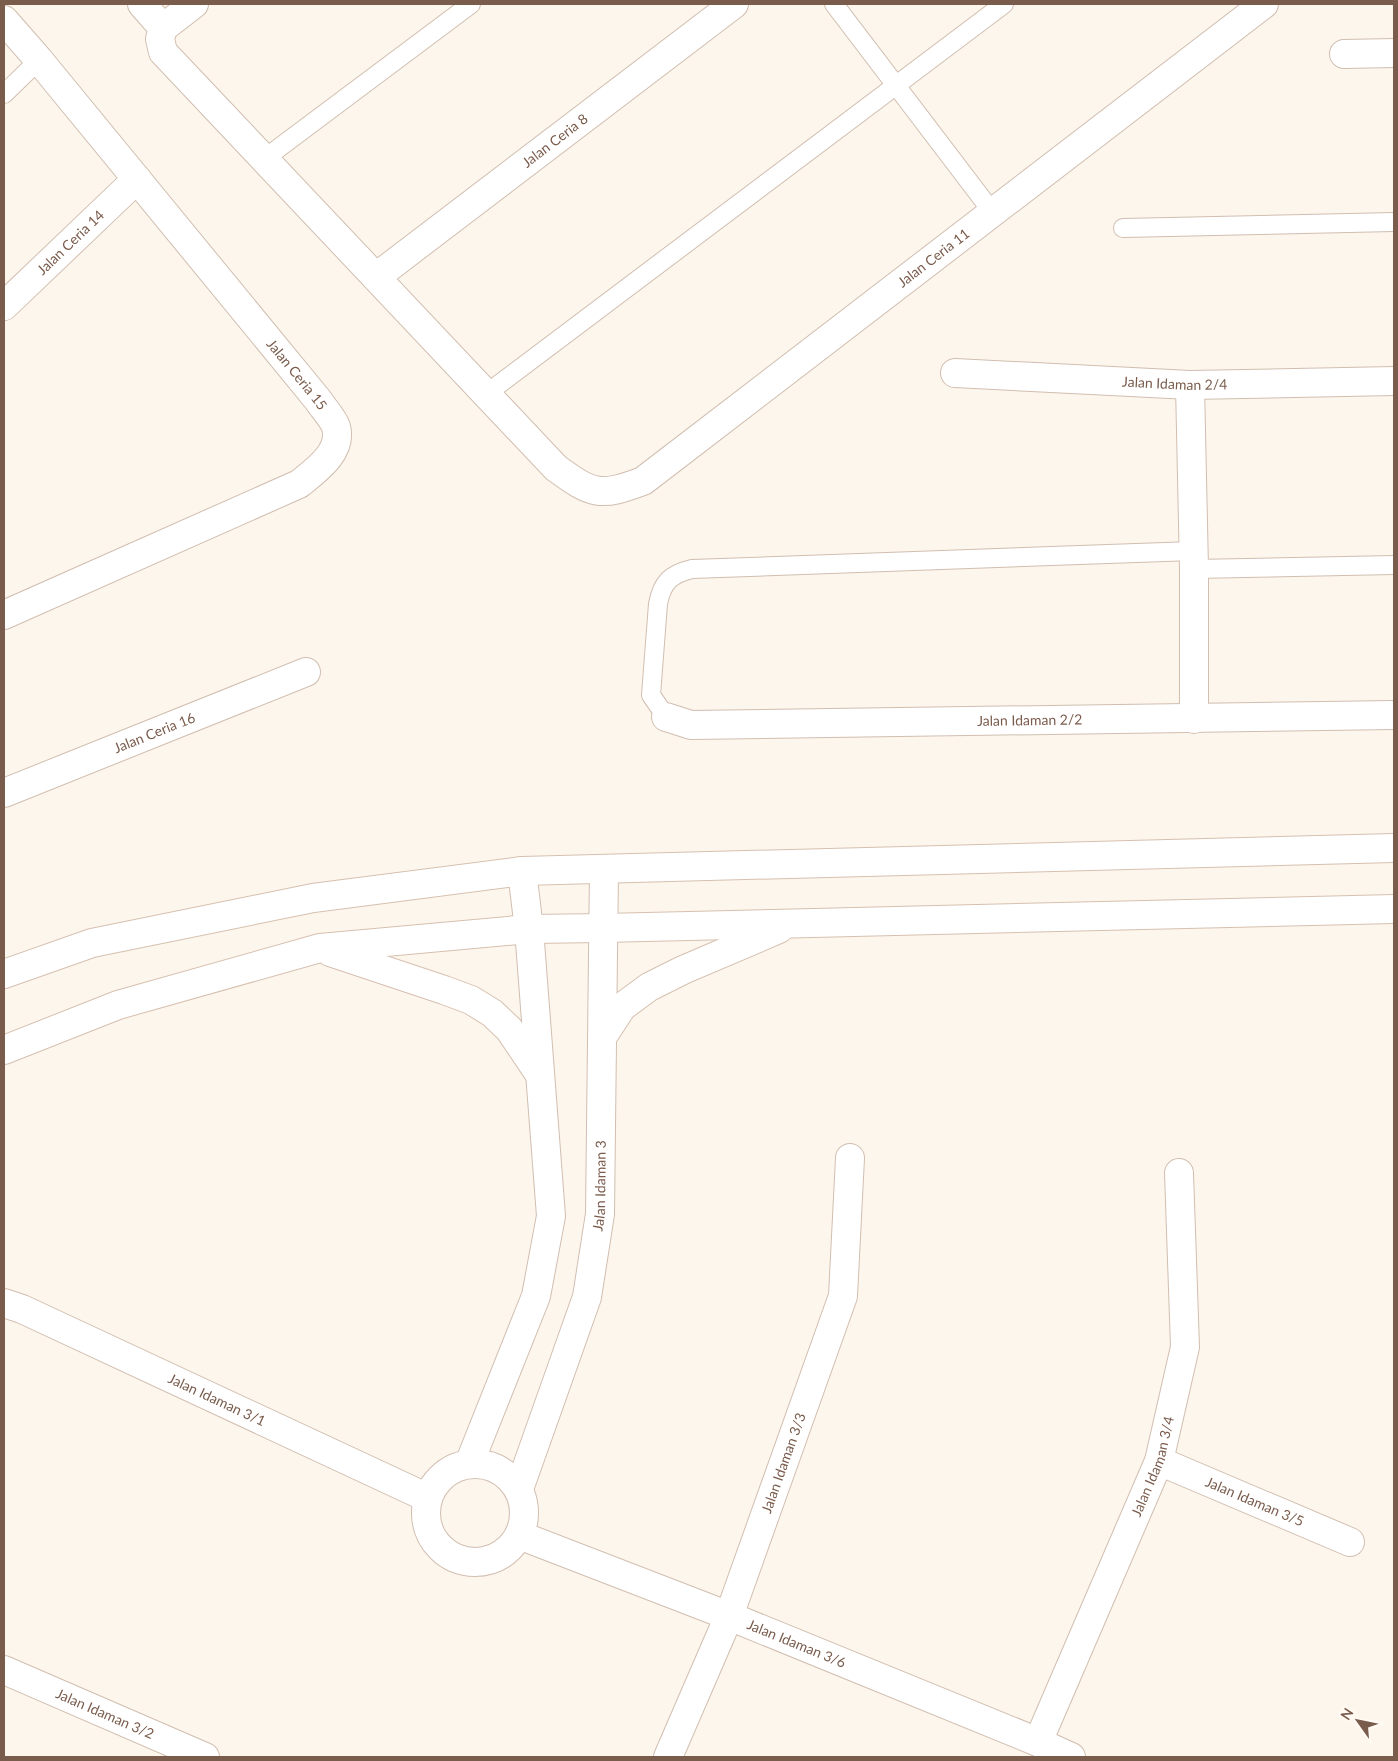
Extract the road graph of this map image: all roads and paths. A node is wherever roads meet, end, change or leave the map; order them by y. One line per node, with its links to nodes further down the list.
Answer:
1 (142, 4): 9 (street)
2 (194, 4): 9 (street)
3 (471, 4): 15 (lane)
4 (734, 4): 20 (street, Jalan Ceria 8)
5 (834, 4): 13 (lane)
6 (1004, 4): 13 (lane)
7 (1264, 4): 17 (street, Jalan Ceria 11)
8 (4, 20): 12 (street, Jalan Ceria 15)
9 (163, 28): 15 (street)
10 (1394, 53): 11 (street)
11 (1344, 54)
12 (39, 60): 14 (lane); 16 (street, Jalan Ceria 15)
13 (896, 85): 17 (lane); 25 (lane)
14 (4, 94)
15 (264, 159): 20 (street)
16 (137, 179): 21 (street, Jalan Ceria 14); 28 (street, Jalan Ceria 15)
17 (993, 213): 25 (street, Jalan Ceria 11)
18 (1394, 222): 19 (lane)
19 (1123, 228)
20 (376, 277): 25 (street)
21 (4, 306)
22 (955, 373): 24 (street, Jalan Idaman 2/4)
23 (1394, 381): 24 (street, Jalan Idaman 2/4)
24 (1190, 385): 26 (street)
25 (486, 394)
26 (1193, 560): 27 (lane); 31 (lane); 32 (street)
27 (1394, 565)
28 (4, 615)
29 (306, 672): 33 (street, Jalan Ceria 16)
30 (1394, 714): 32 (street, Jalan Idaman 2/2)
31 (666, 717): 32 (street, Jalan Idaman 2/2)
32 (1194, 719)
33 (4, 793)
34 (1394, 848): 35 (street)
35 (604, 869): 36 (street); 39 (street, Jalan Idaman 3)
36 (522, 871): 40 (street); 42 (street)
37 (1394, 909): 38 (street)
38 (792, 924): 39 (street); 43 (street)
39 (603, 928): 40 (street); 43 (street, Jalan Idaman 3)
40 (529, 929): 41 (street); 45 (street)
41 (320, 948): 44 (street); 45 (street)
42 (4, 974)
43 (603, 1036): 51 (street, Jalan Idaman 3)
44 (4, 1050)
45 (540, 1075): 50 (street)
46 (850, 1158): 55 (street, Jalan Idaman 3/3)
47 (1179, 1173): 49 (street, Jalan Idaman 3/4)
48 (4, 1303): 52 (street, Jalan Idaman 3/1)
49 (1159, 1461): 54 (street, Jalan Idaman 3/5); 57 (street, Jalan Idaman 3/4)
50 (469, 1464): 51 (street); 52 (street)
51 (519, 1489): 53 (street)
52 (428, 1498): 53 (street)
53 (518, 1536): 55 (street, Jalan Idaman 3/6)
54 (1350, 1542)
55 (729, 1616): 57 (street, Jalan Idaman 3/6); 59 (street, Jalan Idaman 3/3)
56 (4, 1670): 58 (street, Jalan Idaman 3/2)
57 (1038, 1742): 60 (street, Jalan Idaman 3/6)
58 (206, 1757)
59 (668, 1757)
60 (1071, 1757)

